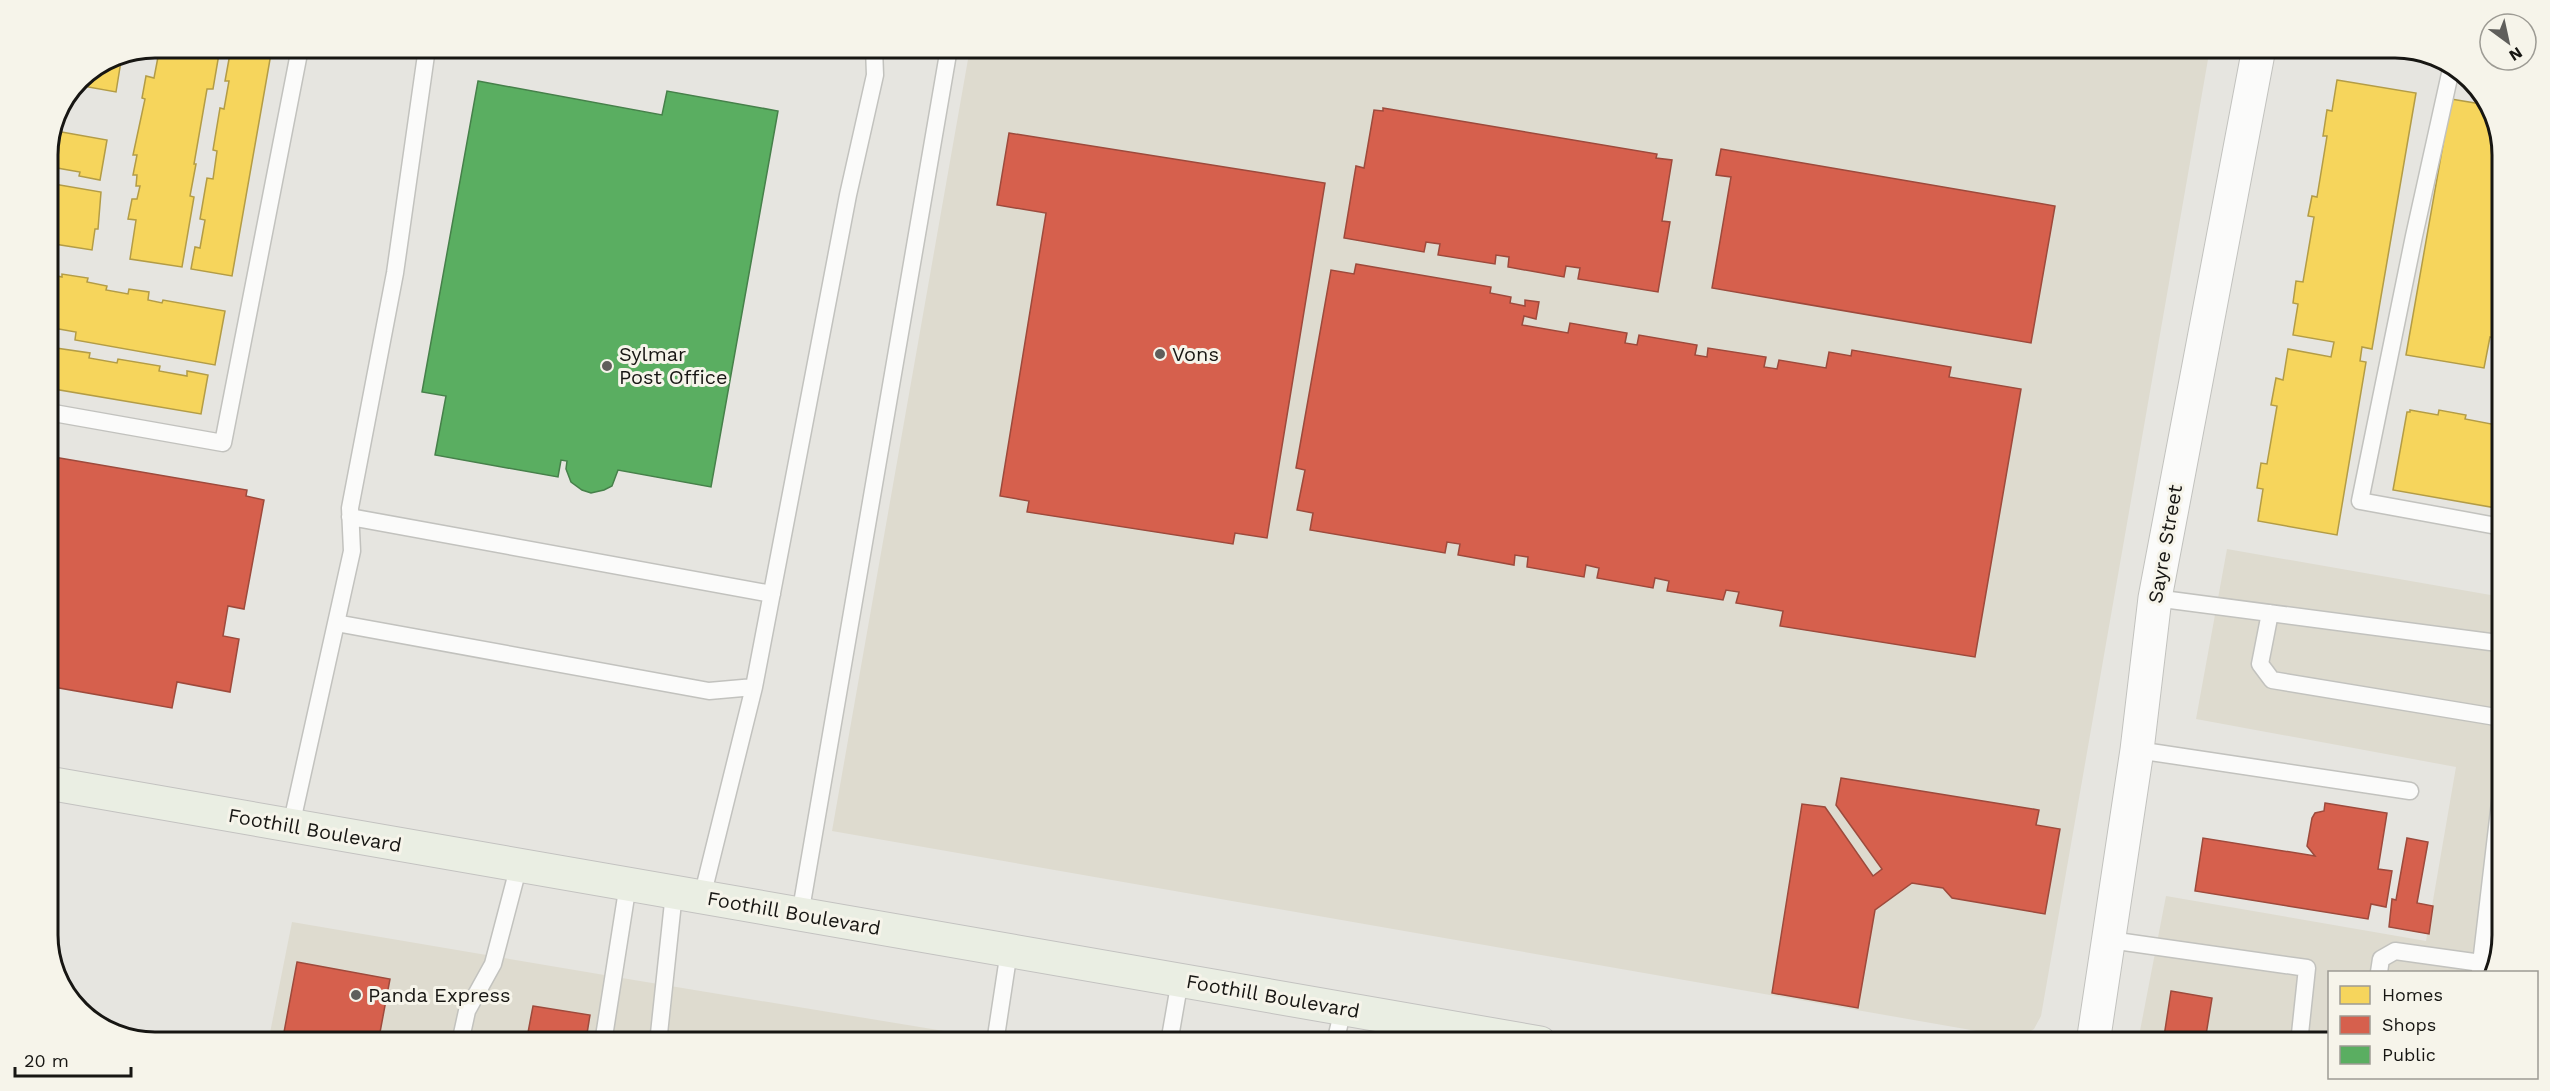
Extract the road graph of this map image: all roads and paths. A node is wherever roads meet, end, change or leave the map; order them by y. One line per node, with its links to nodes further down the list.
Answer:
1 (298, 58): 7 (lane)
2 (426, 58): 8 (lane)
3 (874, 58): 10 (lane)
4 (947, 58): 24 (lane)
5 (2257, 58): 11 (street, Sayre Street)
6 (2449, 77): 9 (lane)
7 (59, 414)
8 (350, 517): 10 (lane); 13 (lane)
9 (2491, 525)
10 (772, 594): 15 (lane)
11 (2155, 598): 12 (lane); 17 (street, Sayre Street)
12 (2270, 613): 14 (lane); 16 (lane)
13 (336, 623): 15 (lane); 20 (lane)
14 (2492, 642)
15 (754, 687): 23 (lane)
16 (2492, 716)
17 (2137, 750): 19 (lane); 25 (street, Sayre Street)
18 (59, 785): 20 (main road, Foothill Boulevard)
19 (2410, 791)
20 (291, 826): 21 (main road, Foothill Boulevard)
21 (519, 866): 22 (main road, Foothill Boulevard); 32 (lane)
22 (628, 884): 23 (main road, Foothill Boulevard); 33 (lane)
23 (688, 895): 24 (main road, Foothill Boulevard); 34 (lane)
24 (800, 915): 27 (main road, Foothill Boulevard)
25 (2110, 940): 39 (street, Sayre Street); 40 (lane)
26 (2491, 948): 28 (lane)
27 (1009, 951): 30 (main road, Foothill Boulevard); 35 (lane)
28 (2481, 968): 29 (lane)
29 (2379, 971)
30 (1180, 980): 31 (main road, Foothill Boulevard); 36 (lane)
31 (1344, 1009): 37 (lane); 38 (main road, Foothill Boulevard)
32 (462, 1033)
33 (605, 1033)
34 (660, 1033)
35 (997, 1033)
36 (1171, 1033)
37 (1338, 1033)
38 (1482, 1033)
39 (2095, 1033)
40 (2300, 1033)

